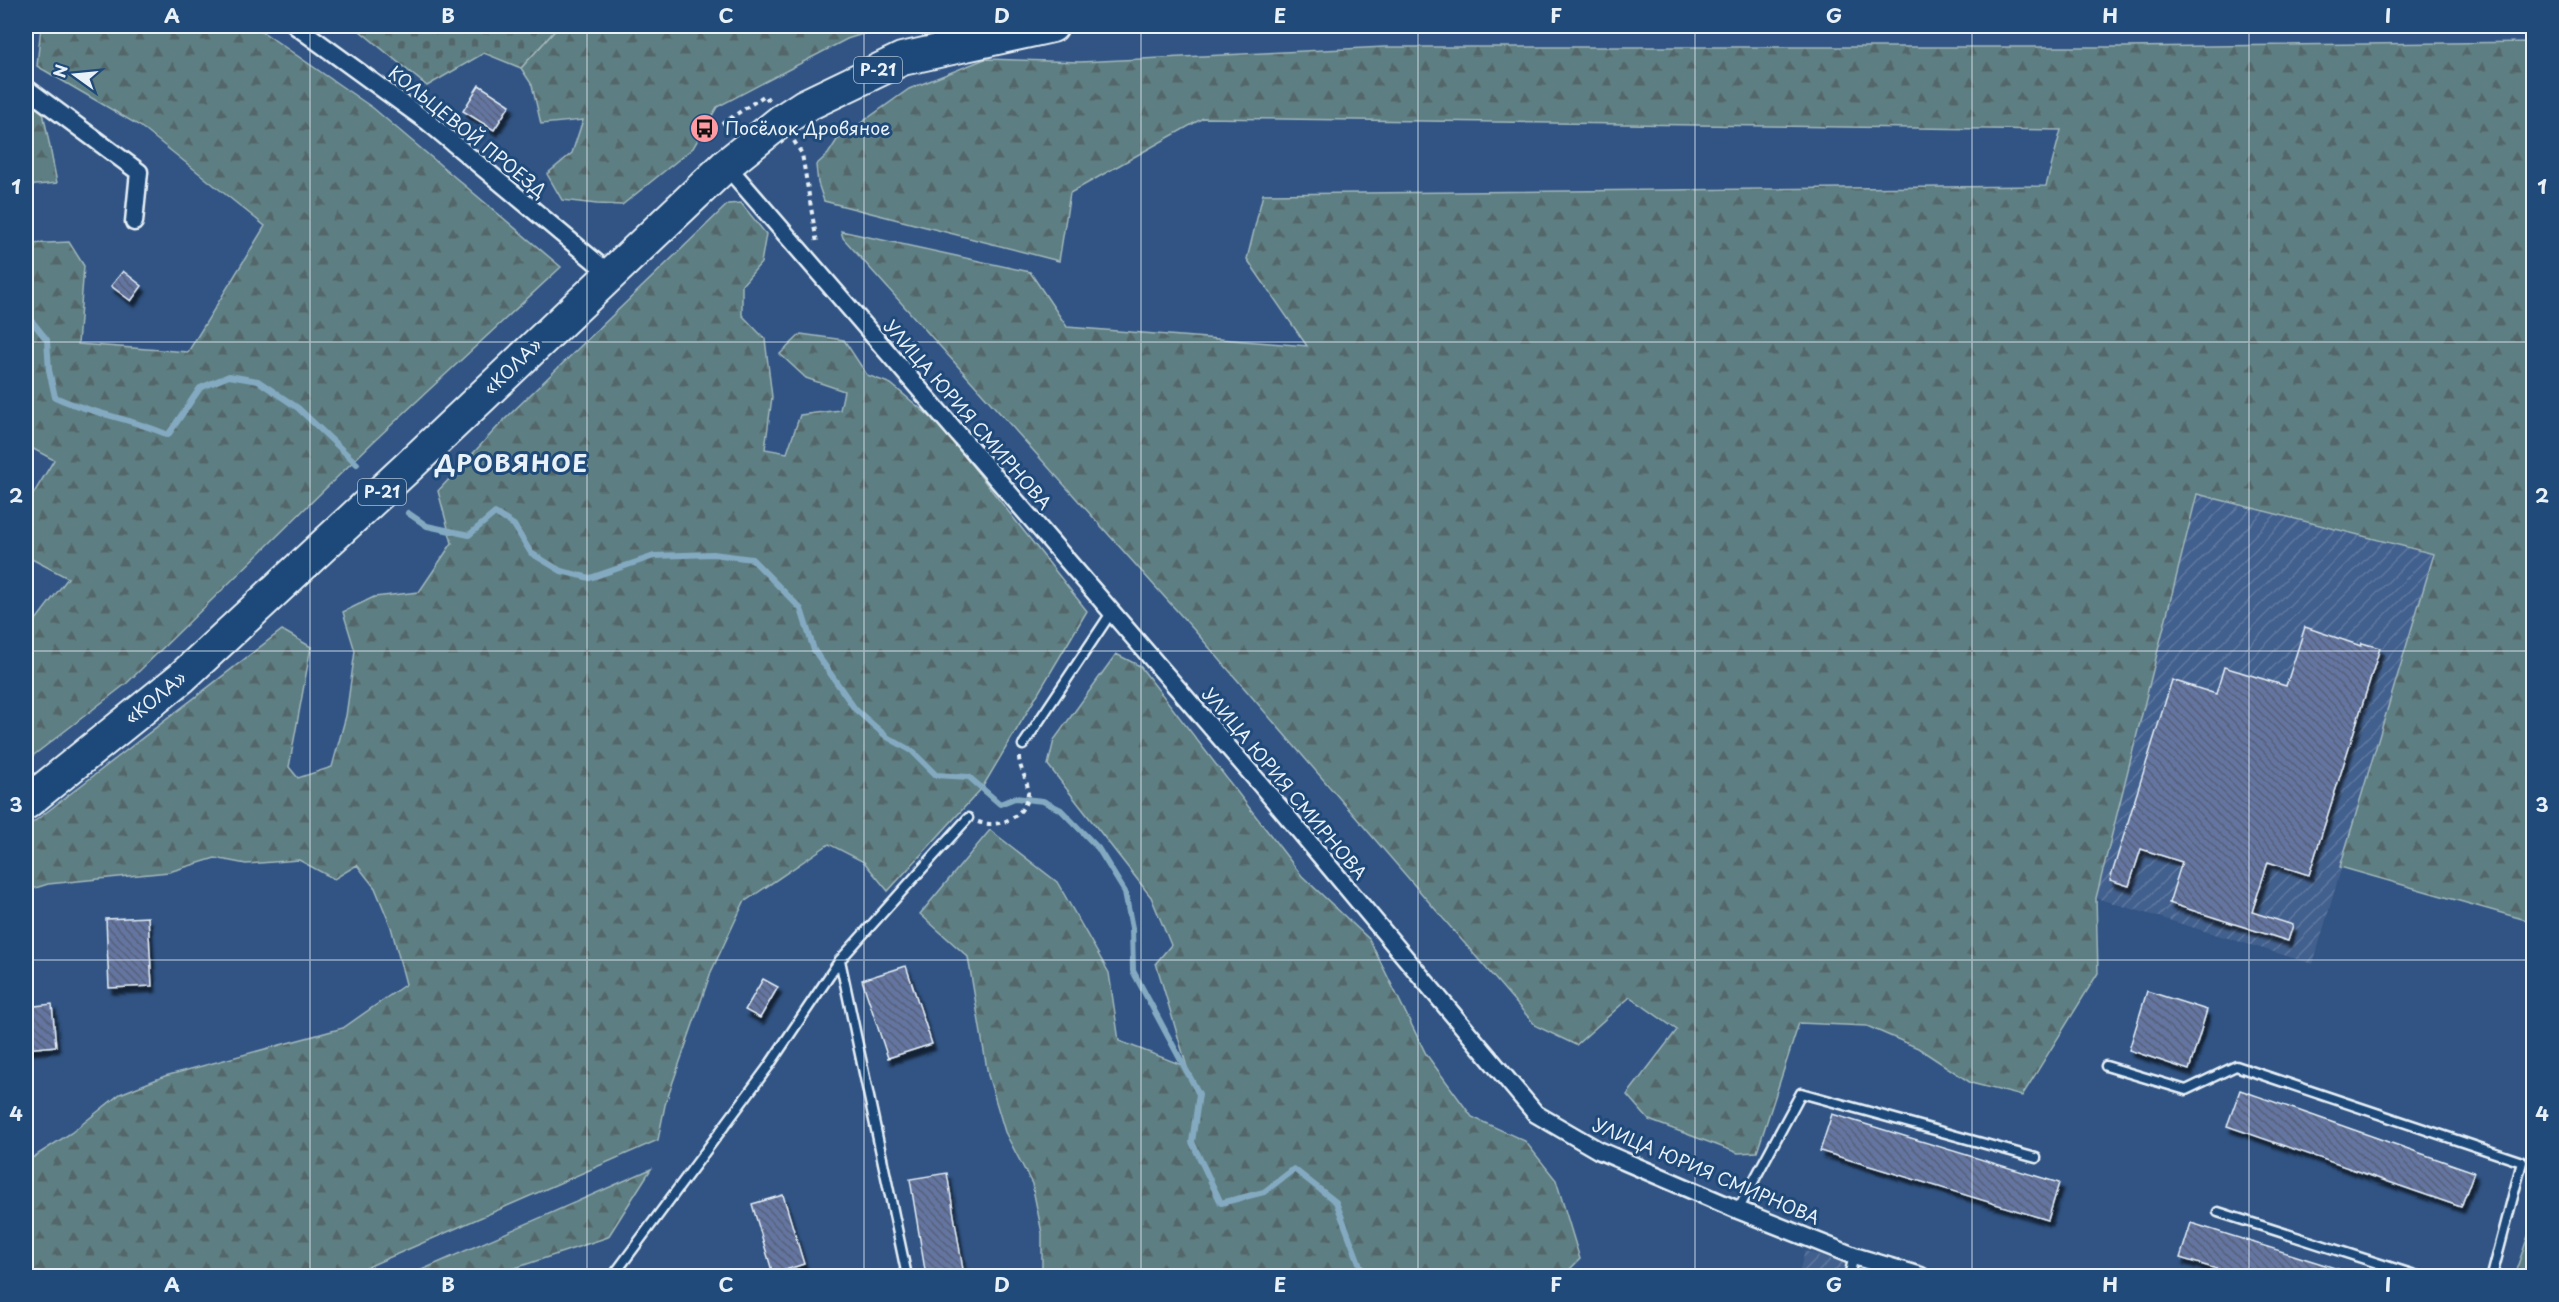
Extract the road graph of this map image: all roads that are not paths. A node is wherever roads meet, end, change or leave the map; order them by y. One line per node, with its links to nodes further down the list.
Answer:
1 (296, 26): 6 (street, КОЛЬЦЕВОЙ ПРОЕЗД)
2 (1052, 26): 4 (highway, «КОЛА» / Р-21)
3 (26, 88): 5 (street)
4 (726, 165): 6 (highway, «КОЛА» / Р-21); 7 (street, УЛИЦА ЮРИЯ СМИРНОВА)
5 (134, 222)
6 (610, 274): 9 (highway, «КОЛА» / Р-21)
7 (1111, 613): 8 (lane); 14 (street, УЛИЦА ЮРИЯ СМИРНОВА)
8 (1023, 745)
9 (26, 803)
10 (968, 818): 11 (lane)
11 (840, 960): 17 (lane); 18 (lane)
12 (2106, 1066): 22 (lane)
13 (2036, 1158): 14 (lane)
14 (1738, 1210): 16 (street, УЛИЦА ЮРИЯ СМИРНОВА)
15 (2218, 1212): 21 (lane)
16 (1854, 1256): 19 (lane); 20 (street, УЛИЦА ЮРИЯ СМИРНОВА)
17 (613, 1276)
18 (907, 1276)
19 (1849, 1276)
20 (1921, 1276)
21 (2418, 1276)
22 (2492, 1276)

